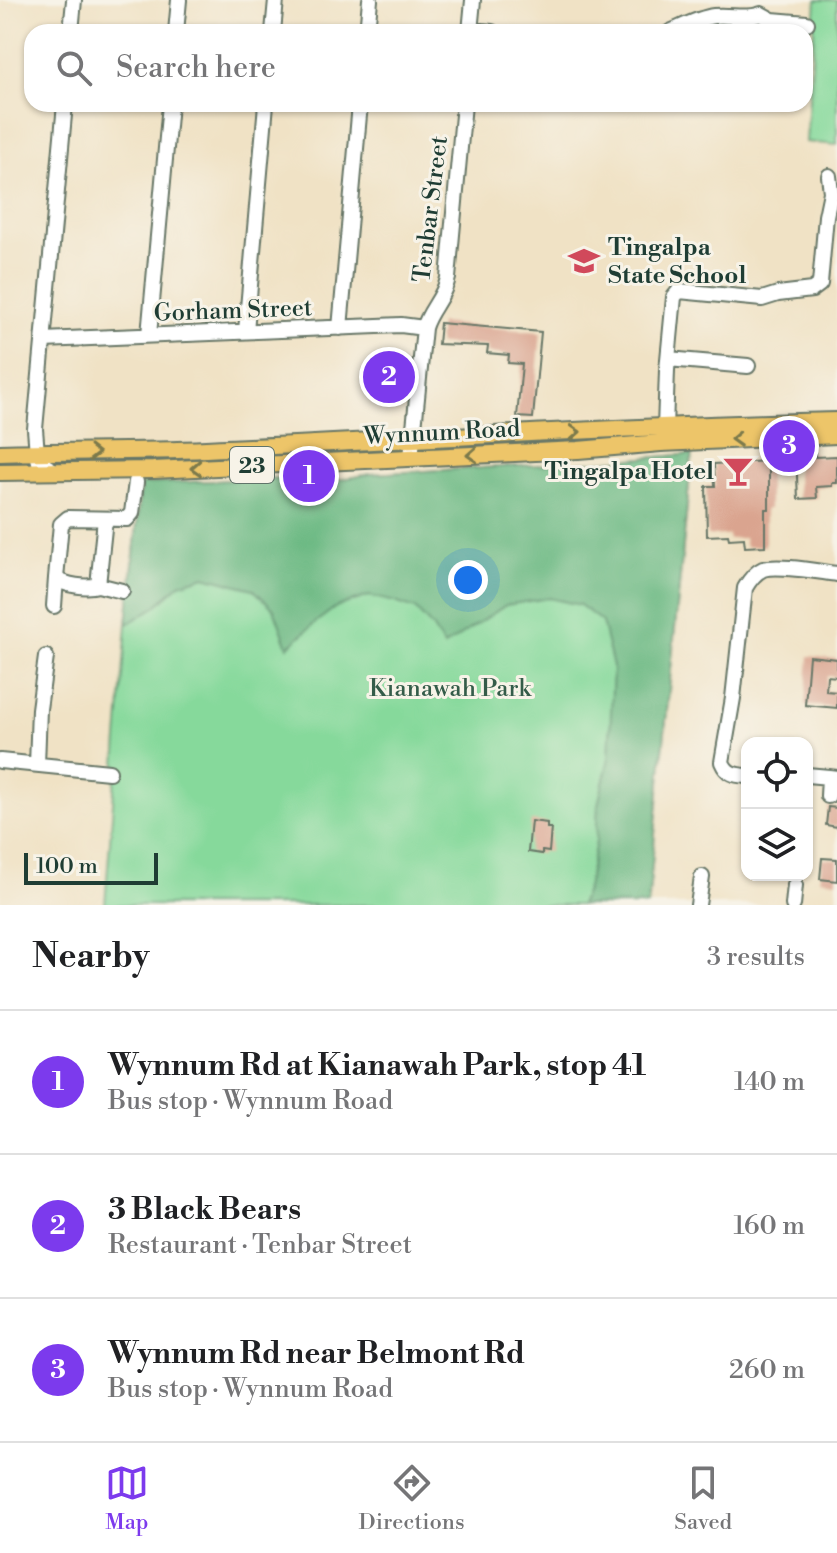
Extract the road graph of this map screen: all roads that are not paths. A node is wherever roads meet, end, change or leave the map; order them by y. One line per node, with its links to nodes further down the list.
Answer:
1 (74, 0): 8 (street)
2 (179, 0): 9 (street)
3 (276, 0): 10 (street)
4 (370, 0): 11 (street)
5 (473, 0): 12 (street)
6 (764, 7): 7 (street); 13 (street)
7 (807, 23)
8 (72, 24)
9 (177, 24)
10 (274, 24)
11 (368, 24)
12 (471, 24)
13 (688, 24)
14 (64, 112): 24 (street)
15 (169, 112): 23 (street)
16 (265, 112): 22 (street)
17 (359, 112): 20 (street)
18 (463, 112): 21 (street, Tenbar Street)
19 (829, 176): 25 (street)
20 (340, 328): 21 (street, Gorham Street); 22 (street, Gorham Street)
21 (424, 328): 32 (street, Tenbar Street)
22 (246, 331): 23 (street, Gorham Street)
23 (149, 335): 24 (street, Gorham Street)
24 (43, 340): 35 (street)
25 (667, 364): 26 (street); 30 (street)
26 (748, 366)
27 (837, 413): 29 (main road, 23)
28 (837, 421): 29 (main road, Wynnum Road)
29 (771, 422): 30 (main road, Wynnum Road / 23)
30 (665, 428): 32 (main road, Wynnum Road / 23, one-way to 30)
31 (837, 435): 36 (main road, Wynnum Road / 23, one-way to 36)
32 (413, 438): 33 (main road, Wynnum Road / 23); 36 (street, Tenbar Street)
33 (210, 449): 35 (main road, Wynnum Road / 23, one-way to 33); 37 (main road)
34 (0, 453): 35 (main road, Wynnum Road / 23)
35 (37, 453): 38 (street)
36 (411, 458): 37 (main road, Wynnum Road / 23)
37 (224, 466): 38 (main road, Wynnum Road / 23, one-way to 38)
38 (55, 471): 39 (main road, Wynnum Road / 23)
39 (0, 472)
40 (136, 482): 41 (street)
41 (105, 519): 43 (street); 44 (street)
42 (837, 574): 52 (street)
43 (56, 578): 44 (street); 46 (street)
44 (98, 585): 45 (street)
45 (122, 591)
46 (54, 606)
47 (43, 658): 49 (street)
48 (0, 761): 49 (street)
49 (32, 764): 50 (street)
50 (109, 772)
51 (813, 775): 53 (street)
52 (741, 776)
53 (833, 777): 54 (street)
54 (828, 796)
55 (702, 877): 57 (street)
56 (795, 885): 58 (street)
57 (698, 905)
58 (793, 905)

